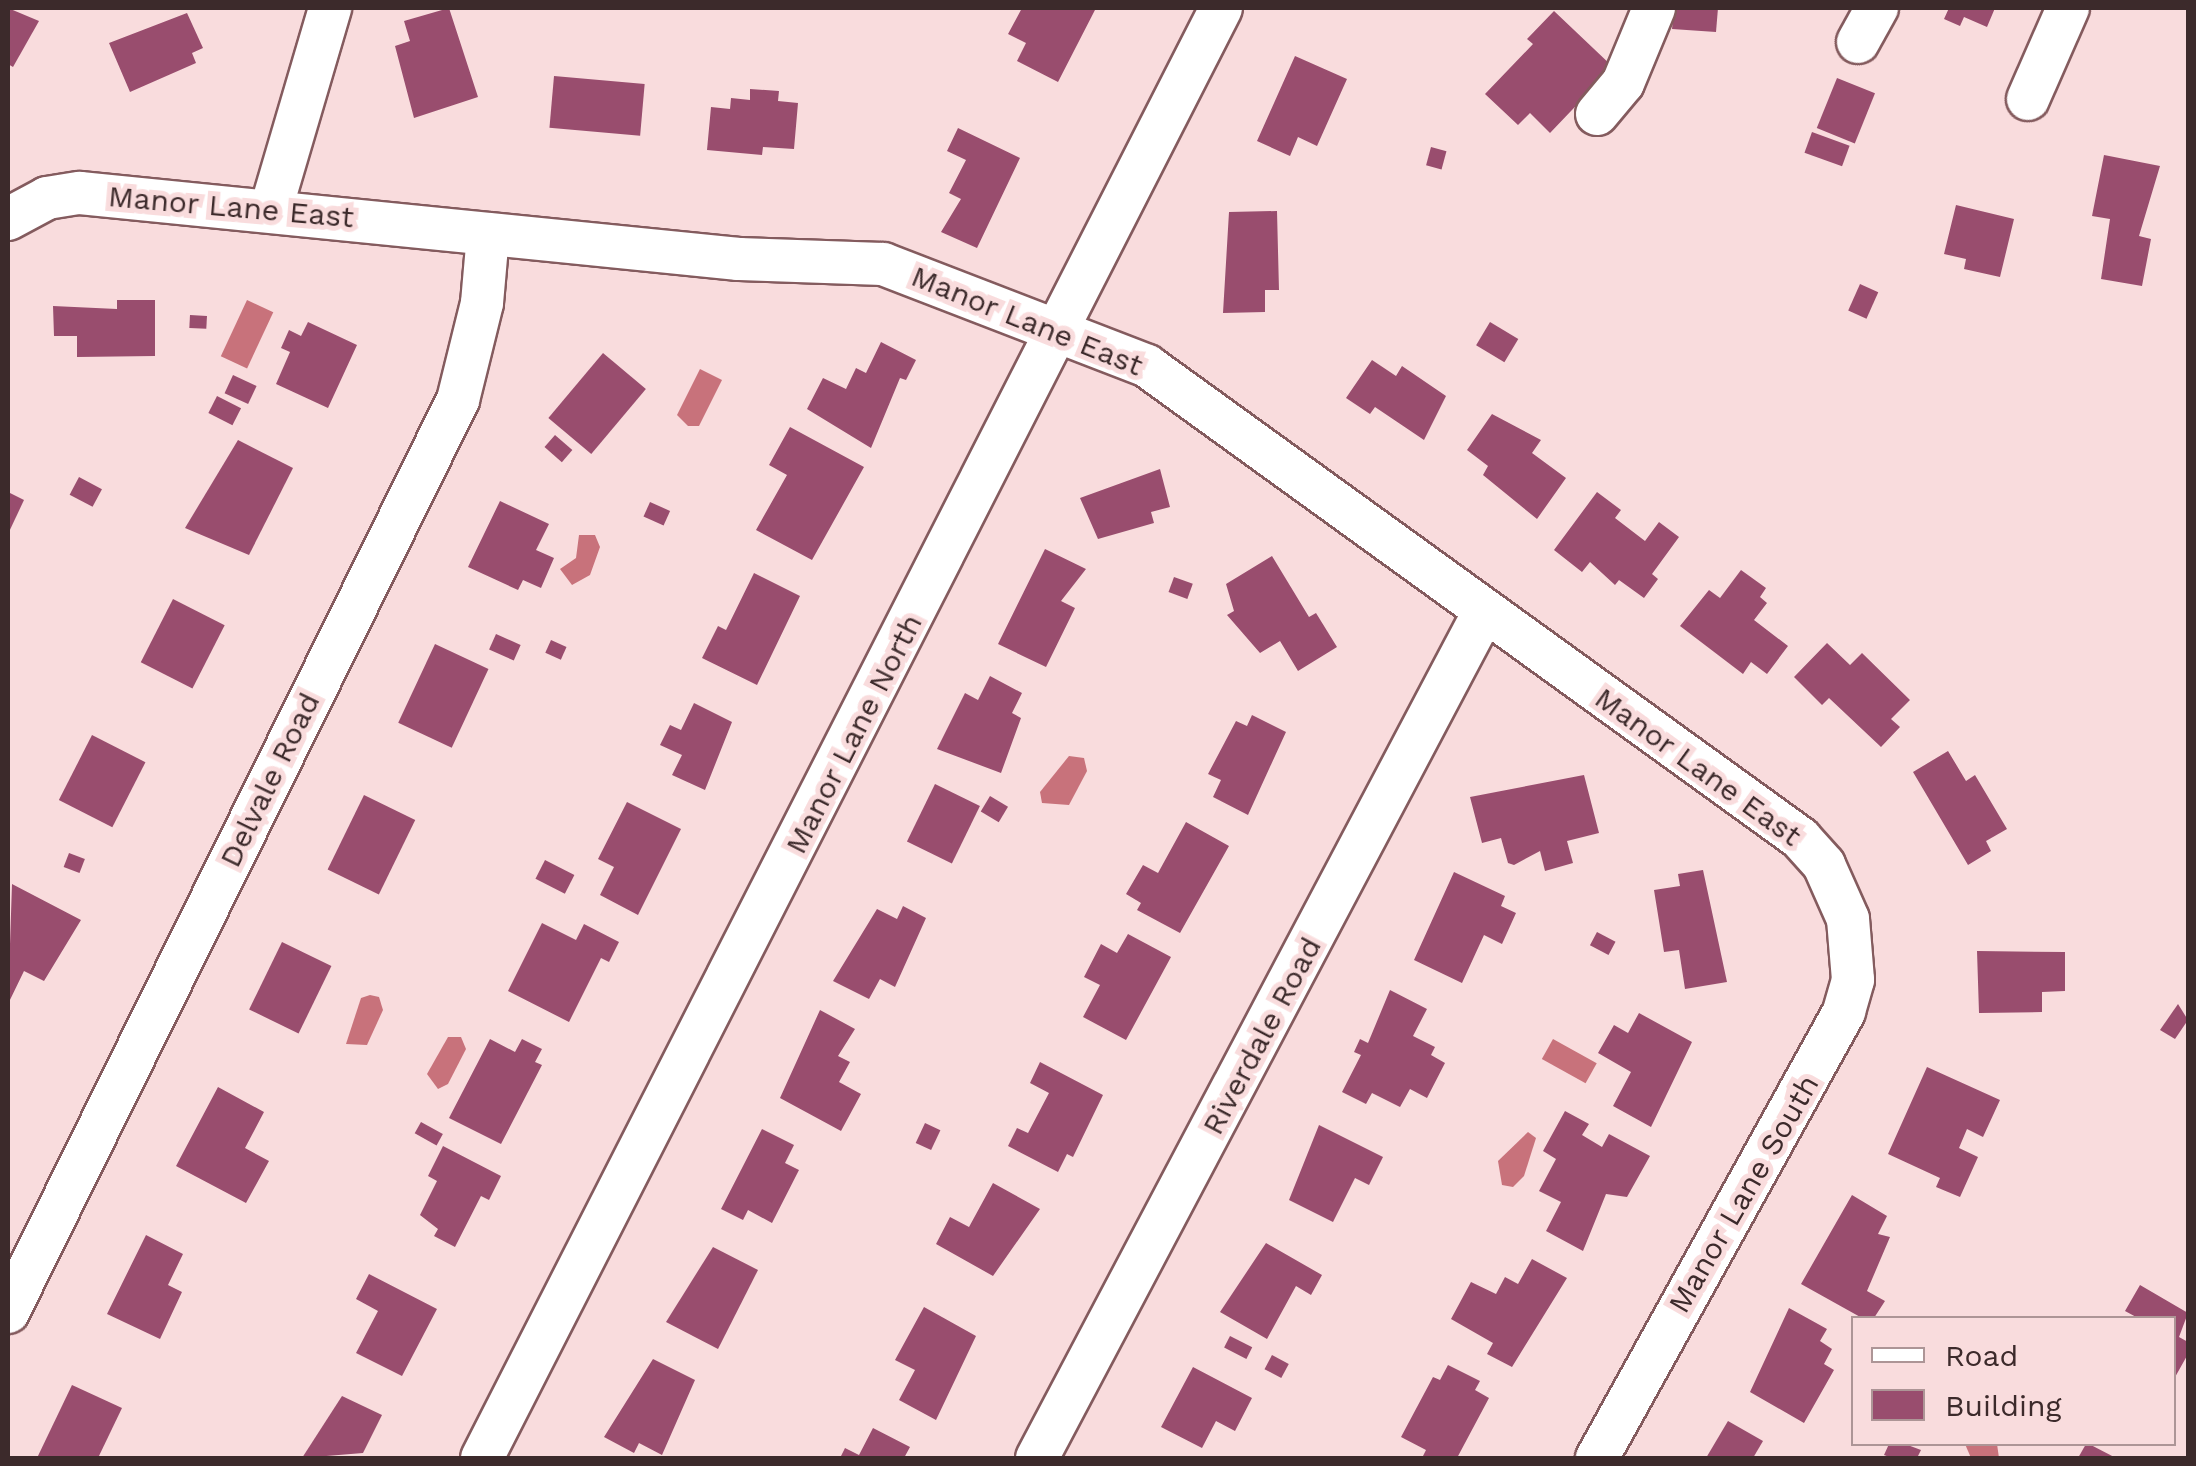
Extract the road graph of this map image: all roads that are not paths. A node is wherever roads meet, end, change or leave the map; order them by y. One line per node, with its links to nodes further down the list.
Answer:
1 (330, 8): 7 (street)
2 (1221, 8): 10 (street, Manor Lane North)
3 (1654, 8): 6 (street)
4 (2068, 8): 5 (street)
5 (2028, 100)
6 (1597, 114)
7 (271, 208): 8 (street, Manor Lane East); 9 (street, Manor Lane East)
8 (12, 216)
9 (488, 234): 10 (street, Manor Lane East); 13 (street, Delvale Road)
10 (1060, 332): 11 (street, Manor Lane East); 14 (street, Manor Lane North)
11 (1484, 612): 12 (street, Manor Lane East); 15 (street, Riverdale Road)
12 (1848, 918): 16 (street, Manor Lane South)
13 (8, 1312)
14 (482, 1458)
15 (1037, 1458)
16 (1597, 1458)

